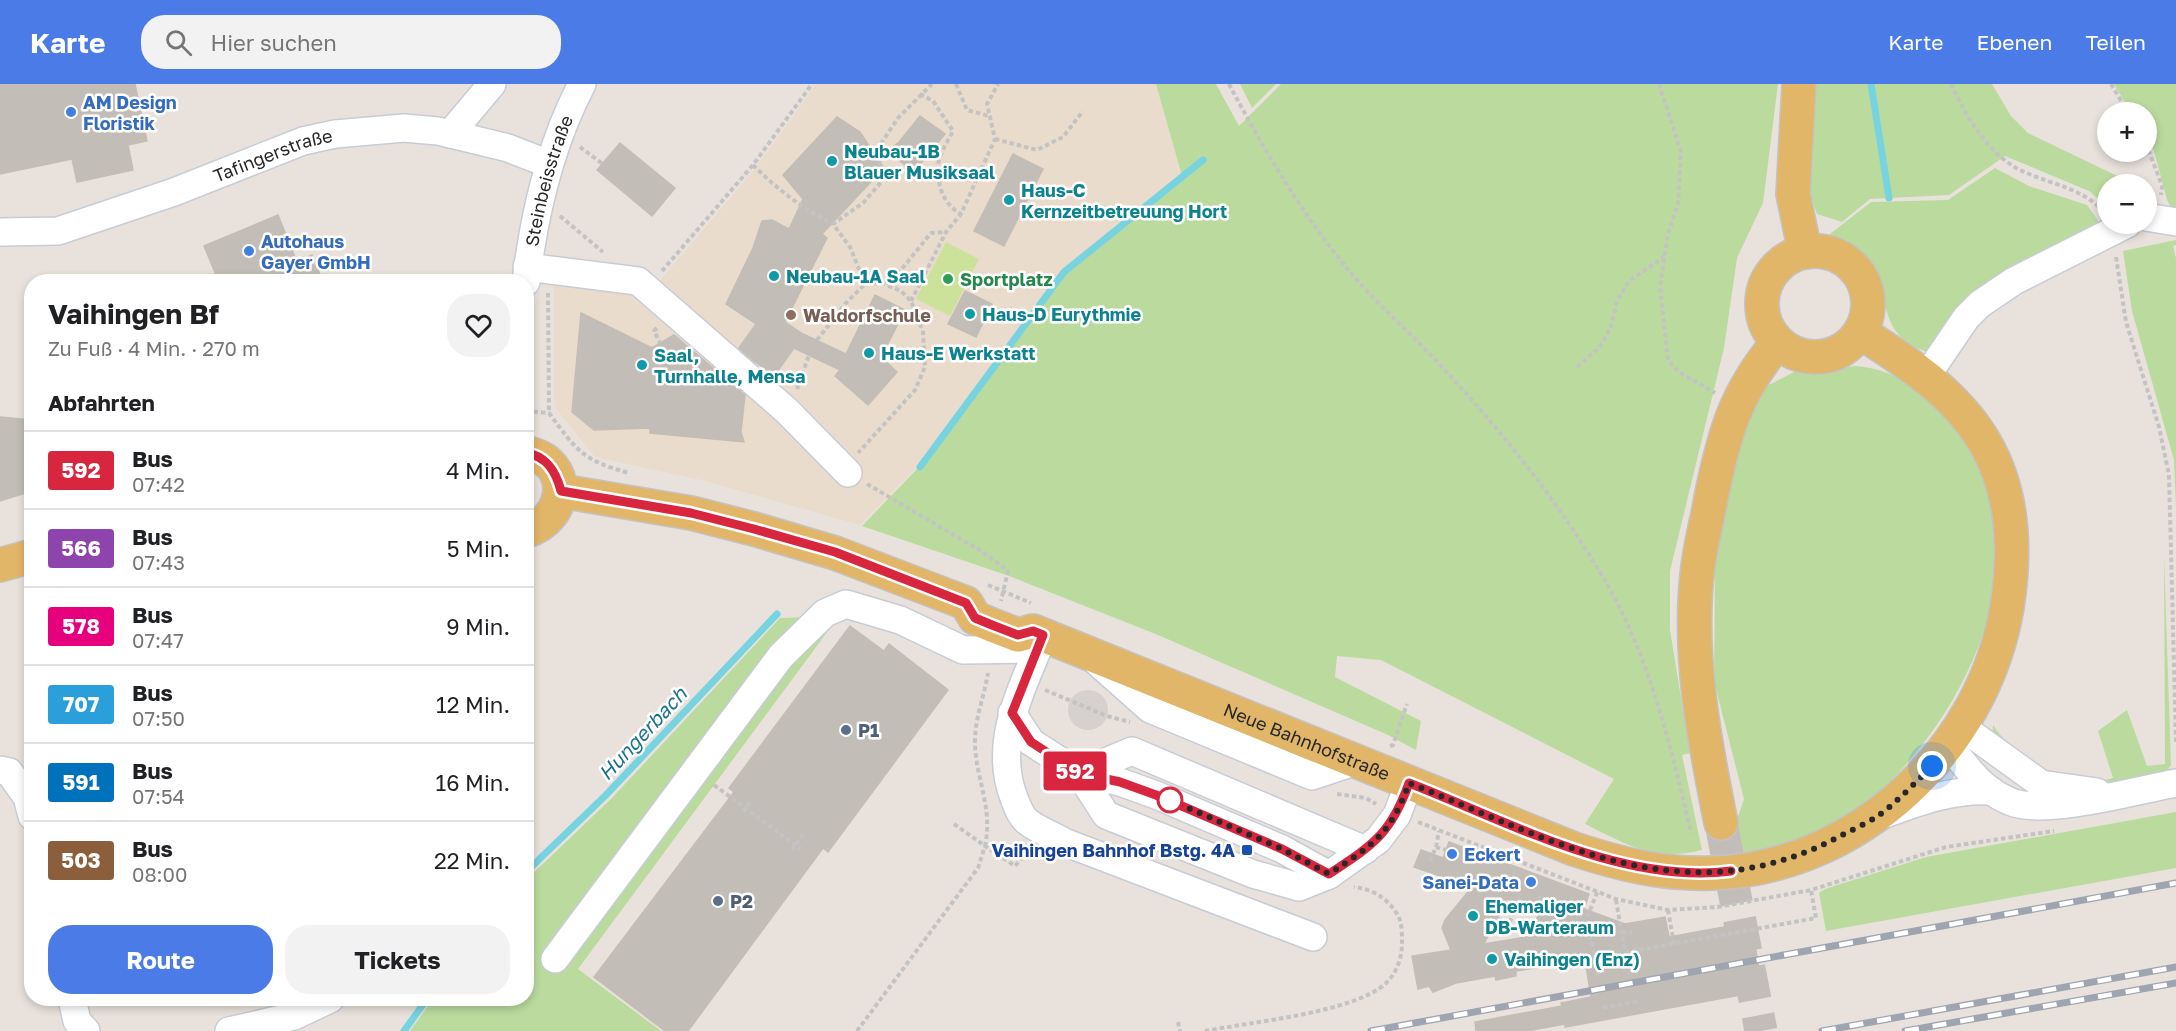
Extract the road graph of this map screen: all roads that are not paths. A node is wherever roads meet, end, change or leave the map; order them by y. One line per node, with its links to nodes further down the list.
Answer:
1 (492, 84): 4 (street)
2 (582, 84): 5 (street, Steinbeisstraße)
3 (1799, 84): 8 (main road)
4 (450, 134): 5 (street, Tafingerstraße); 6 (street, Tafingerstraße)
5 (549, 164): 9 (street, Steinbeisstraße)
6 (0, 232)
7 (2097, 234): 13 (street)
8 (1805, 252): 11 (main road); 12 (main road)
9 (527, 274)
10 (534, 275): 15 (street)
11 (1860, 332): 12 (main road); 13 (main road, Neue Bahnhofstraße)
12 (1778, 342): 31 (main road)
13 (1926, 377): 22 (main road, Neue Bahnhofstraße)
14 (534, 456): 16 (main road)
15 (844, 468)
16 (561, 491): 17 (main road); 20 (main road, Neue Bahnhofstraße)
17 (534, 529)
18 (24, 558): 19 (main road)
19 (0, 565)
20 (1038, 638): 21 (street); 25 (main road, Neue Bahnhofstraße); 35 (street)
21 (1012, 713): 24 (street); 34 (street)
22 (1956, 736): 27 (street); 29 (street); 30 (main road, Neue Bahnhofstraße)
23 (0, 771): 28 (street)
24 (1079, 773): 32 (street); 33 (street); 33 (street)
25 (1409, 783): 30 (main road, Neue Bahnhofstraße); 32 (street)
26 (2176, 783): 29 (street)
27 (1991, 791): 29 (street); 30 (street)
28 (24, 793)
29 (2113, 794)
30 (1878, 816)
31 (1721, 823)
32 (1365, 850): 33 (street)
33 (1341, 881)
34 (1313, 937)
35 (555, 960)
36 (74, 1006): 38 (street)
37 (315, 1006): 39 (street)
38 (86, 1031)
39 (229, 1031)

